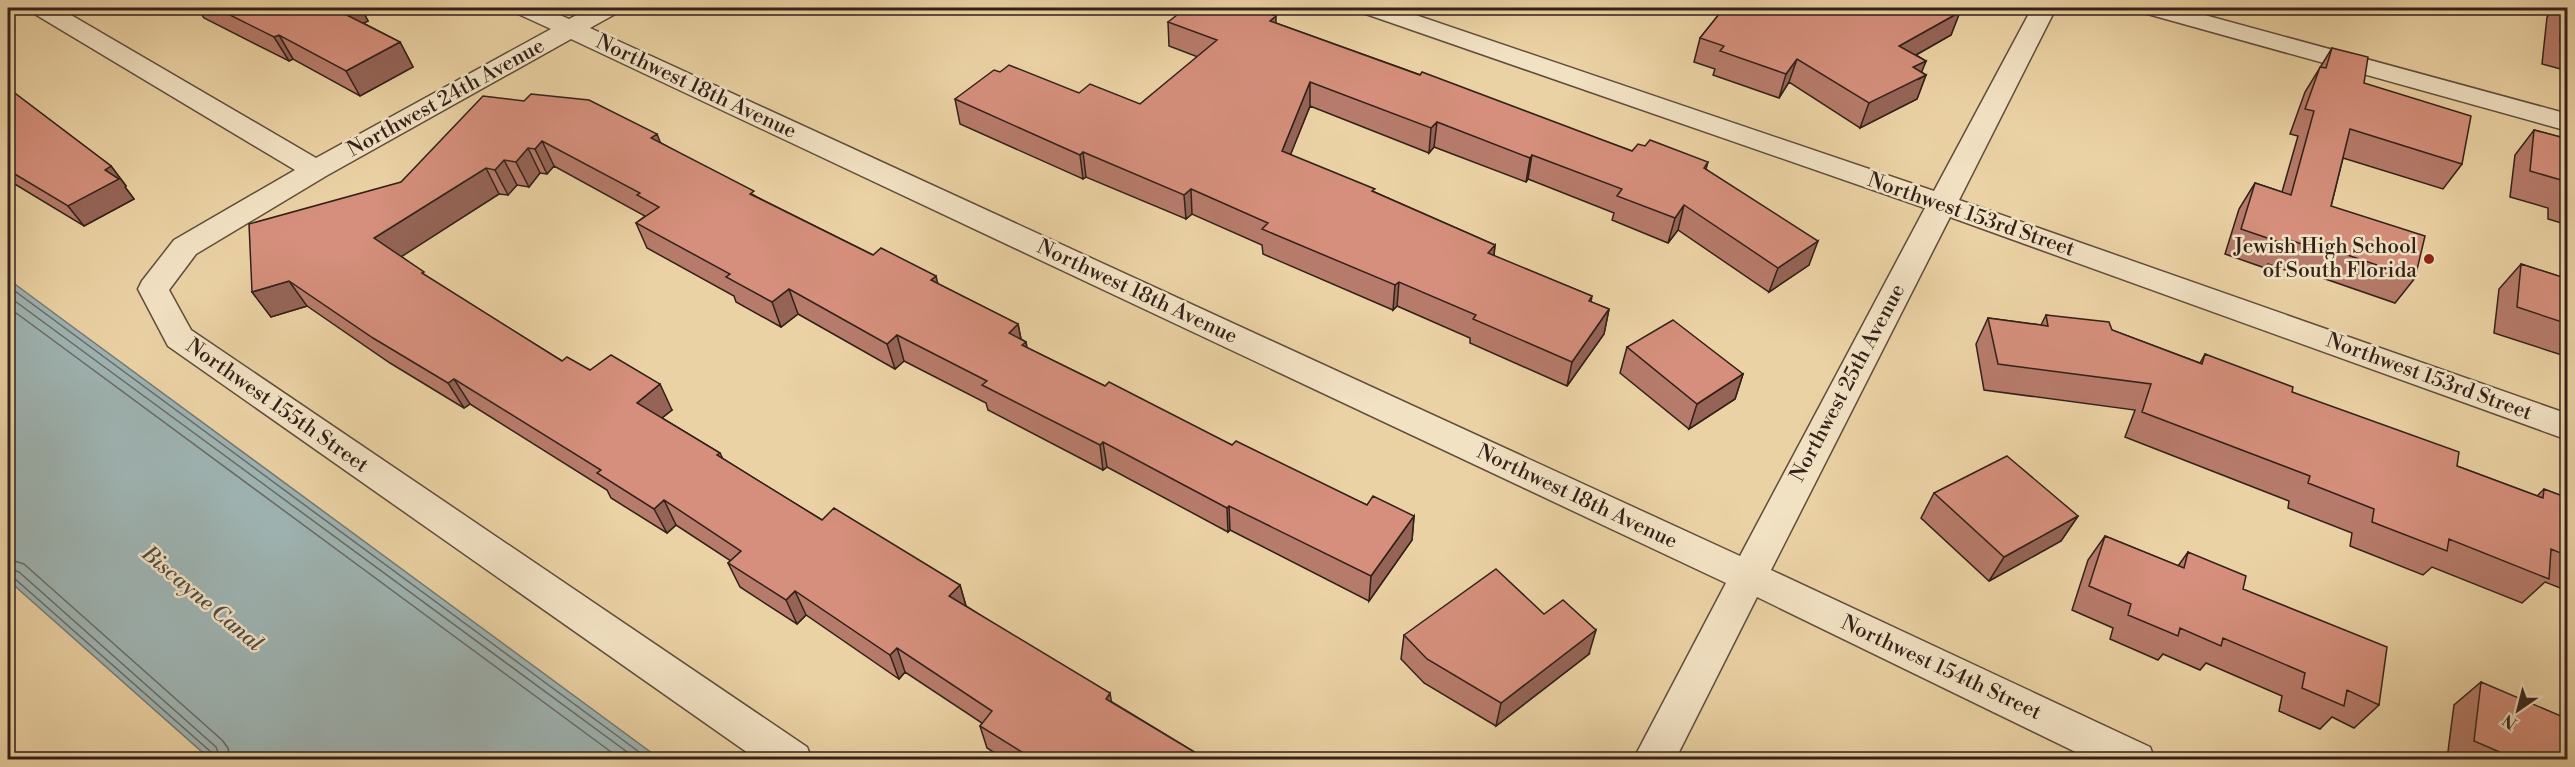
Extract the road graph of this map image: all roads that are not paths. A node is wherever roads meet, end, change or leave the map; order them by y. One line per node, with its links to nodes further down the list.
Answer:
1 (42, 8): 9 (street)
2 (525, 8): 7 (street, Northwest 18th Avenue)
3 (608, 8): 7 (street, Northwest 24th Avenue)
4 (1372, 8): 10 (street, Northwest 153rd Street)
5 (2044, 8): 10 (street, Northwest 25th Avenue)
6 (2153, 8): 8 (street)
7 (571, 29): 9 (street, Northwest 24th Avenue); 12 (street, Northwest 18th Avenue)
8 (2568, 123)
9 (315, 170): 13 (street, Northwest 155th Street)
10 (1942, 204): 11 (street, Northwest 153rd Street); 12 (street, Northwest 25th Avenue)
11 (2568, 427)
12 (1748, 576): 14 (street, Northwest 25th Avenue); 15 (street, Northwest 154th Street)
13 (792, 759)
14 (1653, 759)
15 (2135, 759)

